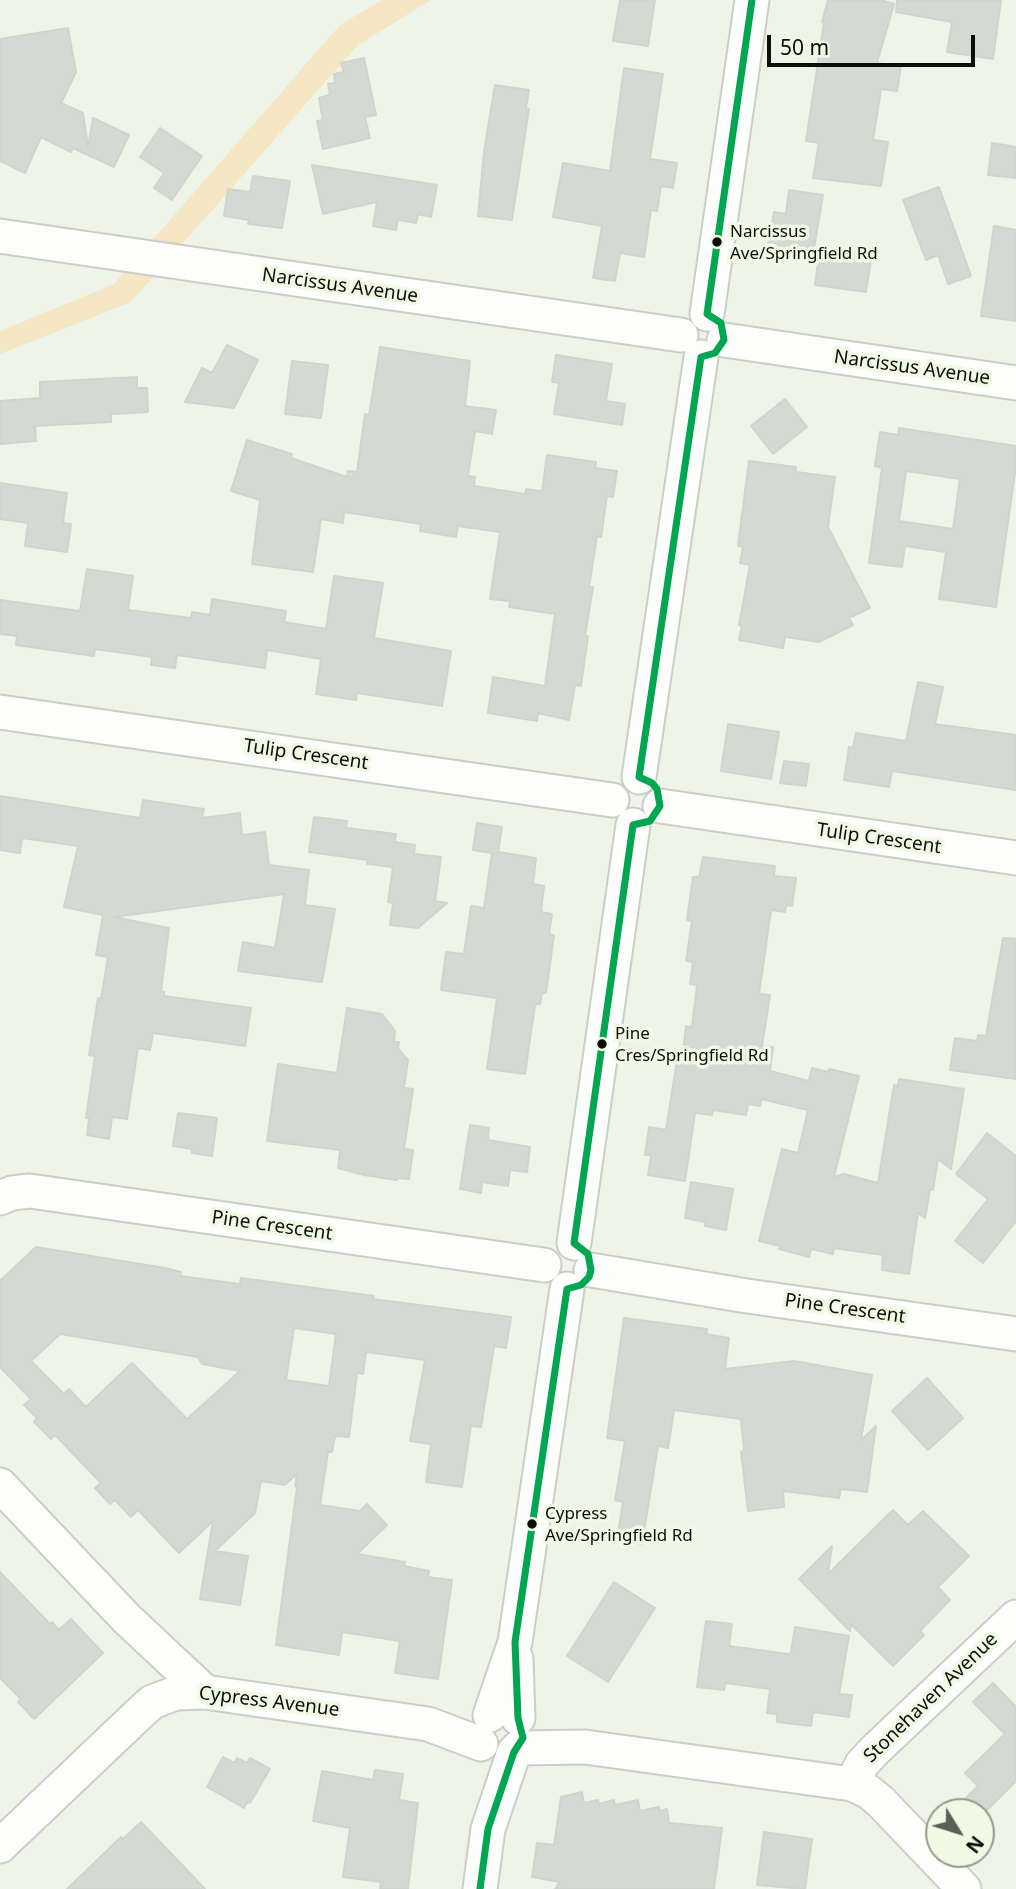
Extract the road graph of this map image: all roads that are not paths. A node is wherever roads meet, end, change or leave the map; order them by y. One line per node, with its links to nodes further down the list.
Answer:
1 (752, 0): 3 (street)
2 (0, 236): 3 (street, Narcissus Avenue)
3 (703, 336): 4 (street, Narcissus Avenue); 6 (street)
4 (1016, 383)
5 (0, 712): 7 (street, Tulip Crescent)
6 (639, 777): 7 (street); 8 (street)
7 (612, 800): 9 (street)
8 (660, 806): 9 (street); 10 (street, Tulip Crescent)
9 (633, 825): 12 (street)
10 (1016, 858)
11 (0, 1198): 13 (street, Pine Crescent)
12 (574, 1243): 13 (street); 14 (street)
13 (544, 1265): 14 (street)
14 (579, 1280): 15 (street, Pine Crescent); 19 (street)
15 (1016, 1334)
16 (0, 1485): 18 (street)
17 (1016, 1617): 20 (street, Stonehaven Avenue)
18 (190, 1692): 19 (street, Cypress Avenue); 21 (street, Cypress Avenue)
19 (501, 1733): 20 (street, Cypress Avenue); 22 (street)
20 (852, 1784): 23 (street, Cypress Avenue)
21 (0, 1846)
22 (480, 1889)
23 (964, 1889)

